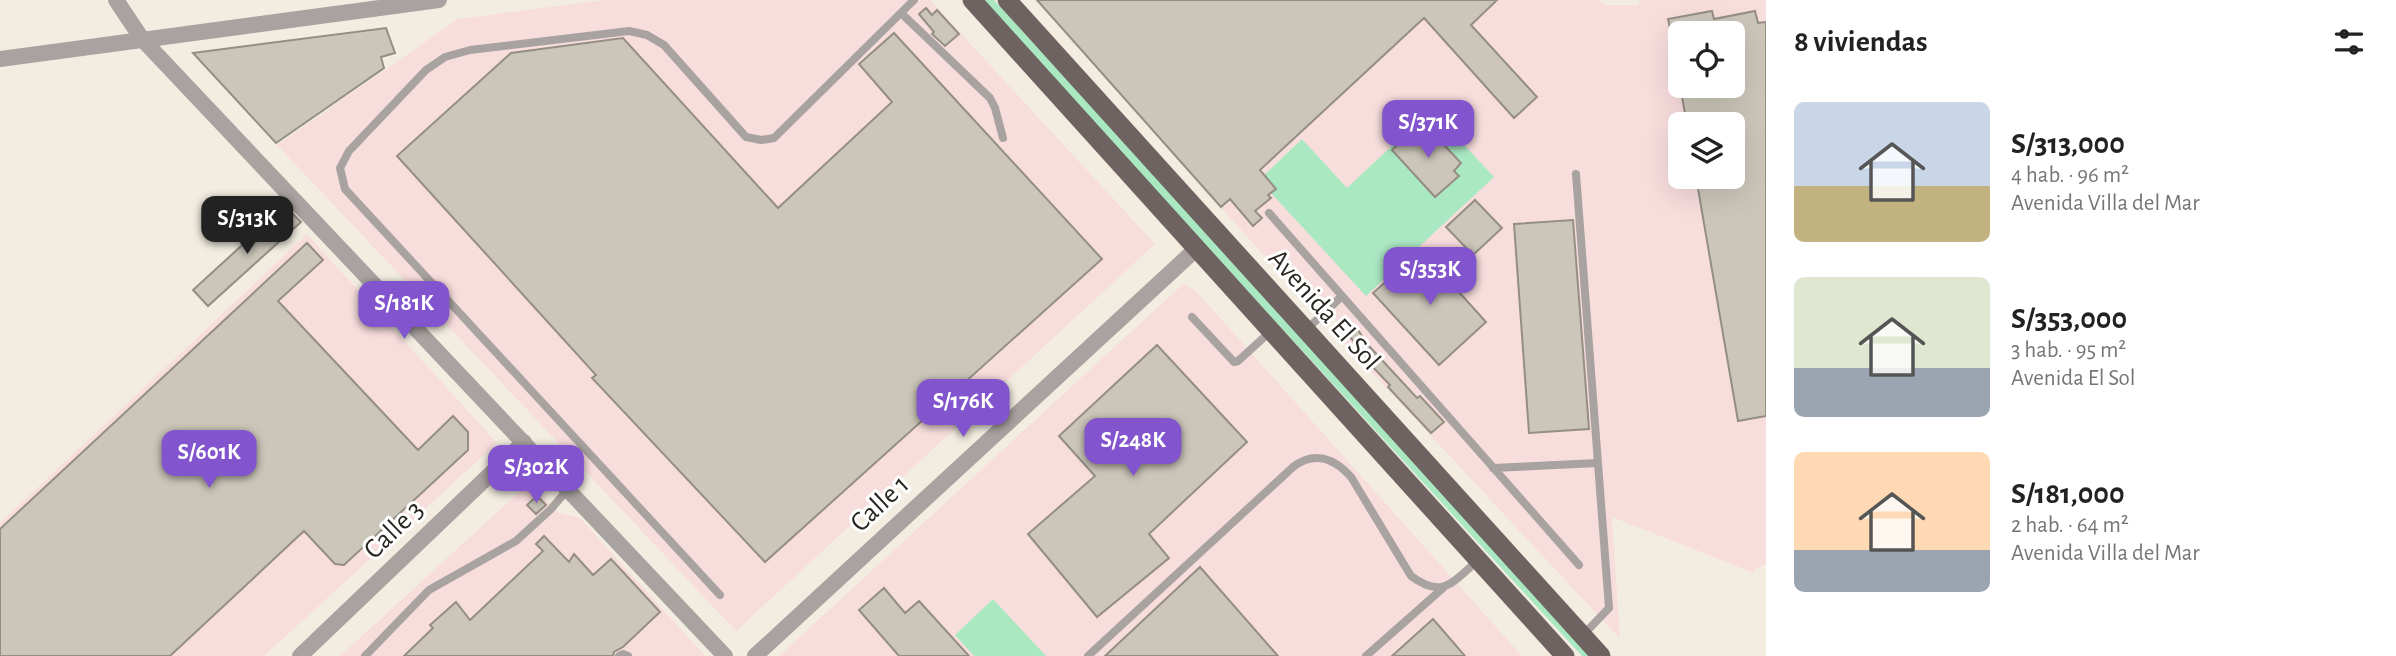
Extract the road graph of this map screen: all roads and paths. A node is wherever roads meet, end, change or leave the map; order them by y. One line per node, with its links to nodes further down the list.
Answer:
1 (439, 0): 7 (street)
2 (914, 0): 6 (lane)
3 (972, 0): 12 (main road, Avenida El Sol)
4 (1007, 0): 15 (main road, Avenida El Sol)
5 (117, 1): 7 (street)
6 (901, 13): 9 (lane); 24 (lane)
7 (142, 39): 8 (street); 17 (street)
8 (0, 58)
9 (1003, 138)
10 (1576, 174): 18 (lane)
11 (1269, 213): 13 (lane)
12 (1196, 249): 16 (main road, Avenida El Sol); 31 (street, Calle 1)
13 (1342, 296): 15 (lane); 19 (lane)
14 (1192, 317): 16 (lane)
15 (1305, 331): 25 (main road, Avenida El Sol)
16 (1270, 332): 21 (main road, Avenida El Sol)
17 (524, 442): 20 (street); 26 (street, Calle 3)
18 (1598, 463): 19 (lane); 25 (lane)
19 (1493, 468): 22 (lane)
20 (568, 489): 27 (lane); 30 (street)
21 (1479, 559): 23 (lane); 34 (main road, Avenida El Sol)
22 (1579, 565)
23 (1445, 586): 32 (lane); 33 (lane)
24 (720, 595)
25 (1583, 635): 35 (main road, Avenida El Sol)
26 (300, 656)
27 (365, 656)
28 (620, 656): 29 (lane)
29 (628, 656)
30 (724, 656)
31 (755, 656)
32 (1088, 656)
33 (1366, 656)
34 (1565, 656)
35 (1601, 656)

